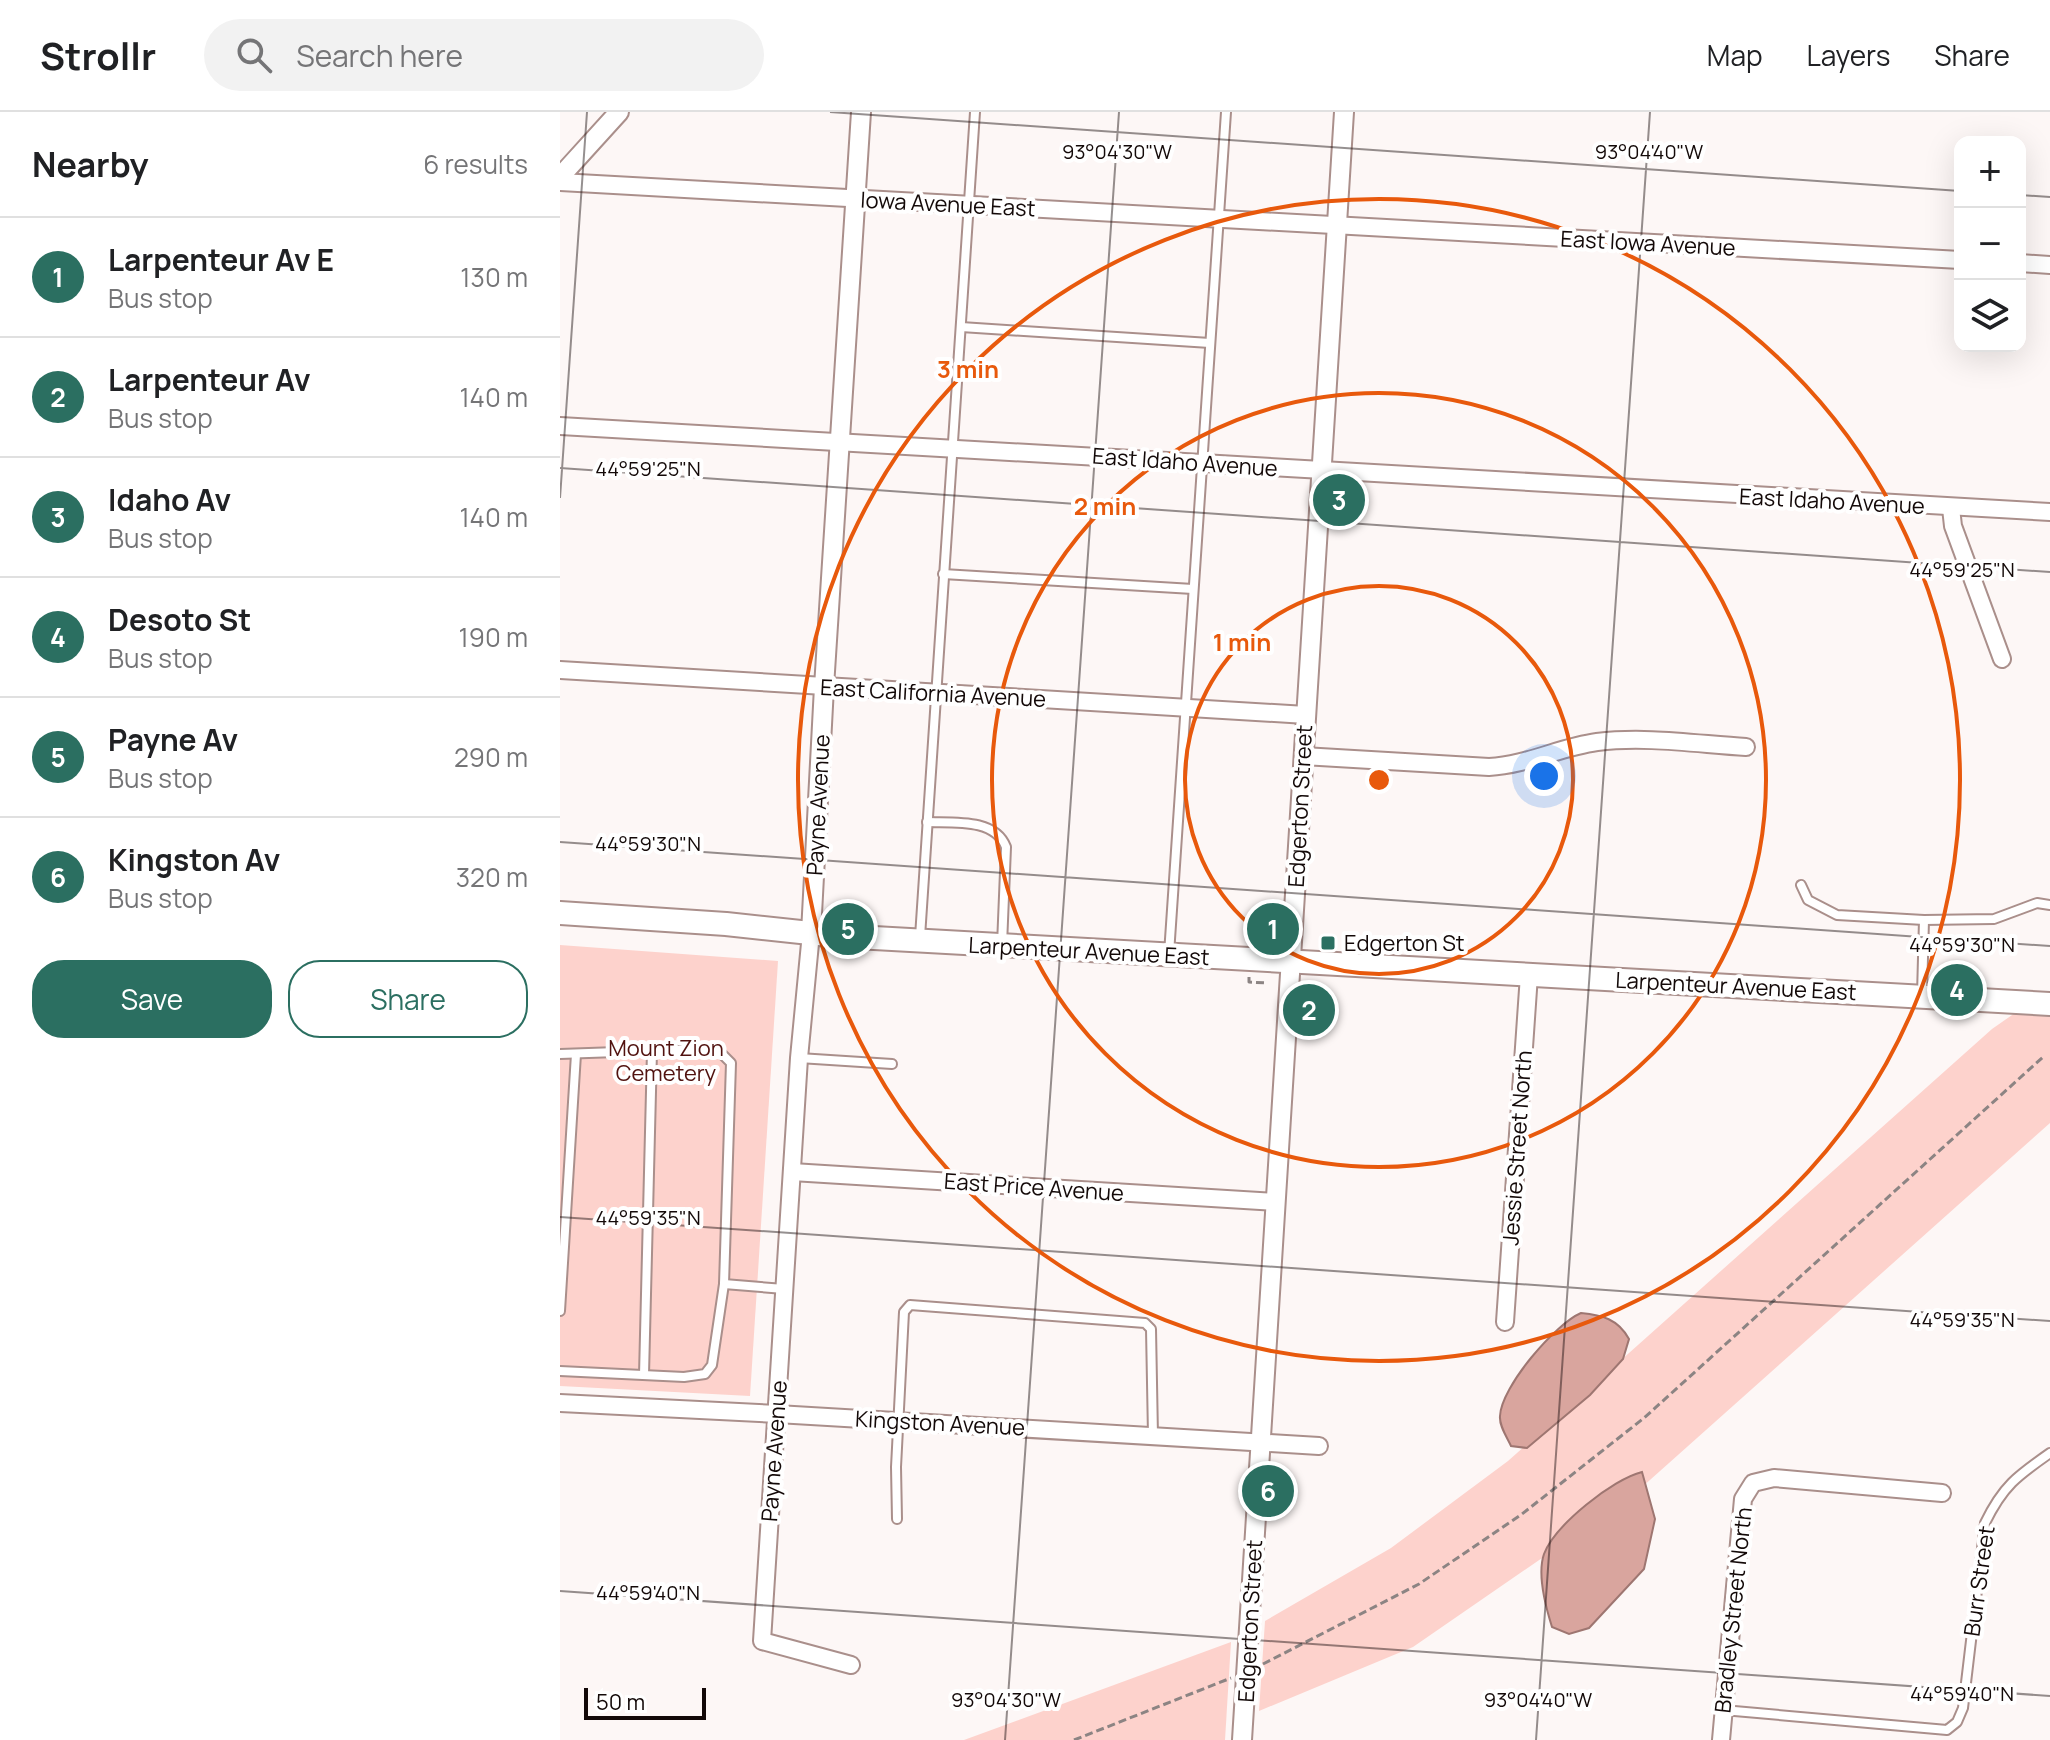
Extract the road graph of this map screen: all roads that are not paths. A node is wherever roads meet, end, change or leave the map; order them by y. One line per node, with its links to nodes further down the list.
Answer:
1 (619, 112): 6 (street)
2 (861, 112): 7 (street, Payne Avenue)
3 (975, 112): 8 (lane)
4 (1226, 112): 9 (lane)
5 (1344, 112): 10 (street, Edgerton Street)
6 (560, 179): 7 (street, Iowa Avenue East)
7 (856, 199): 8 (street, Iowa Avenue East); 17 (street, Payne Avenue)
8 (969, 205): 9 (street, Iowa Avenue East); 14 (lane)
9 (1219, 220): 10 (street, Iowa Avenue East); 15 (lane)
10 (1337, 226): 11 (street, East Iowa Avenue); 20 (street, Edgerton Street)
11 (1954, 260)
12 (2026, 263): 13 (street)
13 (2050, 265)
14 (961, 327): 15 (lane); 18 (lane)
15 (1210, 343): 19 (lane)
16 (560, 426): 17 (street, East Idaho Avenue)
17 (840, 442): 18 (street, East Idaho Avenue); 27 (street, Payne Avenue)
18 (953, 447): 19 (street, East Idaho Avenue); 23 (lane)
19 (1202, 464): 20 (street, East Idaho Avenue); 24 (lane)
20 (1321, 471): 21 (street, East Idaho Avenue); 30 (street, Edgerton Street)
21 (1951, 508): 22 (street, East Idaho Avenue); 25 (street)
22 (2050, 512)
23 (943, 574): 24 (lane); 28 (lane)
24 (1193, 589): 29 (lane)
25 (2002, 659)
26 (560, 670): 27 (street, East California Avenue)
27 (824, 687): 28 (street, East California Avenue); 38 (street, Payne Avenue)
28 (935, 694): 29 (street, East California Avenue); 33 (lane)
29 (1186, 708): 30 (street, East California Avenue); 41 (lane)
30 (1306, 715): 32 (street, Edgerton Street)
31 (1746, 747): 32 (street)
32 (1303, 756): 42 (street, Edgerton Street)
33 (927, 822): 39 (lane); 40 (lane)
34 (1801, 885): 37 (lane)
35 (2050, 905): 37 (lane)
36 (560, 913): 38 (main road, Larpenteur Avenue East)
37 (1924, 920): 44 (lane)
38 (811, 933): 39 (main road, Larpenteur Avenue East); 49 (street, Payne Avenue)
39 (920, 941): 40 (main road, Larpenteur Avenue East)
40 (1002, 945): 41 (main road, Larpenteur Avenue East)
41 (1169, 955): 42 (main road, Larpenteur Avenue East)
42 (1291, 962): 43 (main road, Larpenteur Avenue East); 52 (street, Edgerton Street)
43 (1529, 975): 44 (main road, Larpenteur Avenue East); 56 (street, Jessie Street North)
44 (1922, 996): 45 (main road, Larpenteur Avenue East)
45 (2050, 1004)
46 (652, 1051): 48 (lane); 53 (lane); 58 (lane)
47 (560, 1054): 48 (lane)
48 (576, 1054): 55 (lane)
49 (799, 1058): 50 (lane); 51 (street, Payne Avenue)
50 (892, 1064)
51 (792, 1172): 52 (street, East Price Avenue); 54 (street, Payne Avenue)
52 (1275, 1202): 63 (street, Edgerton Street)
53 (724, 1284): 54 (lane); 58 (lane)
54 (785, 1289): 60 (street, Payne Avenue)
55 (560, 1311)
56 (1505, 1322)
57 (560, 1371): 58 (lane)
58 (644, 1375)
59 (560, 1403): 60 (street, Kingston Avenue)
60 (777, 1414): 61 (street, Kingston Avenue); 68 (street, Payne Avenue)
61 (898, 1421): 62 (street, Kingston Avenue); 62 (lane); 67 (lane)
62 (1153, 1436): 63 (street, Kingston Avenue)
63 (1260, 1443): 64 (street, Kingston Avenue); 70 (street, Edgerton Street)
64 (1319, 1446)
65 (2050, 1453): 69 (lane, Burr Street)
66 (1942, 1493): 69 (street, Bradley Street North)
67 (897, 1519)
68 (851, 1665)
69 (1723, 1710): 71 (street, Bradley Street North)
70 (1242, 1740)
71 (1721, 1740)

